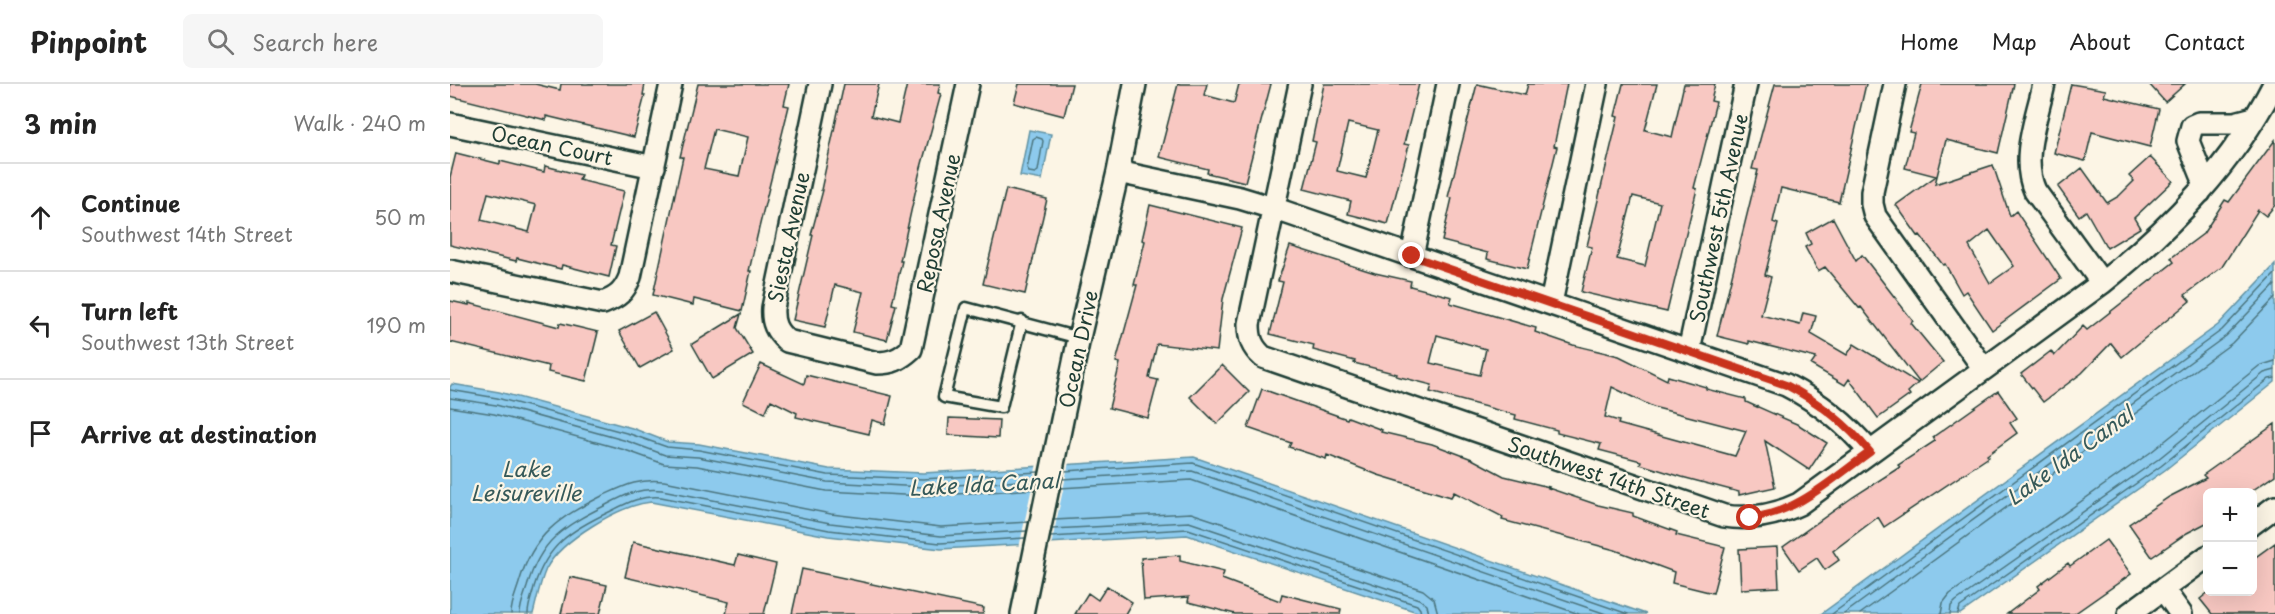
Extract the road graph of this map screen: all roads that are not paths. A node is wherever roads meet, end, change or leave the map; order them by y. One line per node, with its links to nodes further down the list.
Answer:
1 (671, 84): 14 (street)
2 (820, 84): 25 (street, Siesta Avenue)
3 (968, 84): 25 (street, Reposa Avenue)
4 (1135, 84): 15 (street, Ocean Drive)
5 (1300, 84): 17 (street)
6 (1448, 84): 18 (street)
7 (1597, 84): 21 (street)
8 (1746, 84): 24 (street, Southwest 5th Avenue)
9 (1895, 84): 26 (street)
10 (2044, 84): 20 (street)
11 (2274, 84): 12 (street, Southwest 14th Street)
12 (2254, 118): 16 (street, Southwest 14th Street); 16 (street)
13 (450, 124): 14 (street, Ocean Court)
14 (654, 167): 19 (street)
15 (1118, 172): 17 (street); 23 (street, Ocean Drive)
16 (2200, 192): 20 (street, Southwest 14th Street)
17 (1273, 208): 18 (street); 27 (street, Southwest 14th Street)
18 (1412, 256): 21 (street)
19 (450, 271)
20 (2102, 283): 26 (street, Southwest 14th Street)
21 (1551, 303): 24 (street)
22 (1022, 321): 22 (lane); 23 (lane)
23 (1079, 338): 32 (street, Ocean Drive)
24 (1689, 351): 27 (street)
25 (902, 358)
26 (1984, 369): 27 (street, Southwest 14th Street)
27 (1870, 452)
28 (2275, 507): 29 (street)
29 (2257, 521)
30 (2203, 560): 31 (street)
31 (2163, 589): 33 (street); 34 (street)
32 (1022, 614)
33 (2129, 614)
34 (2181, 614)

